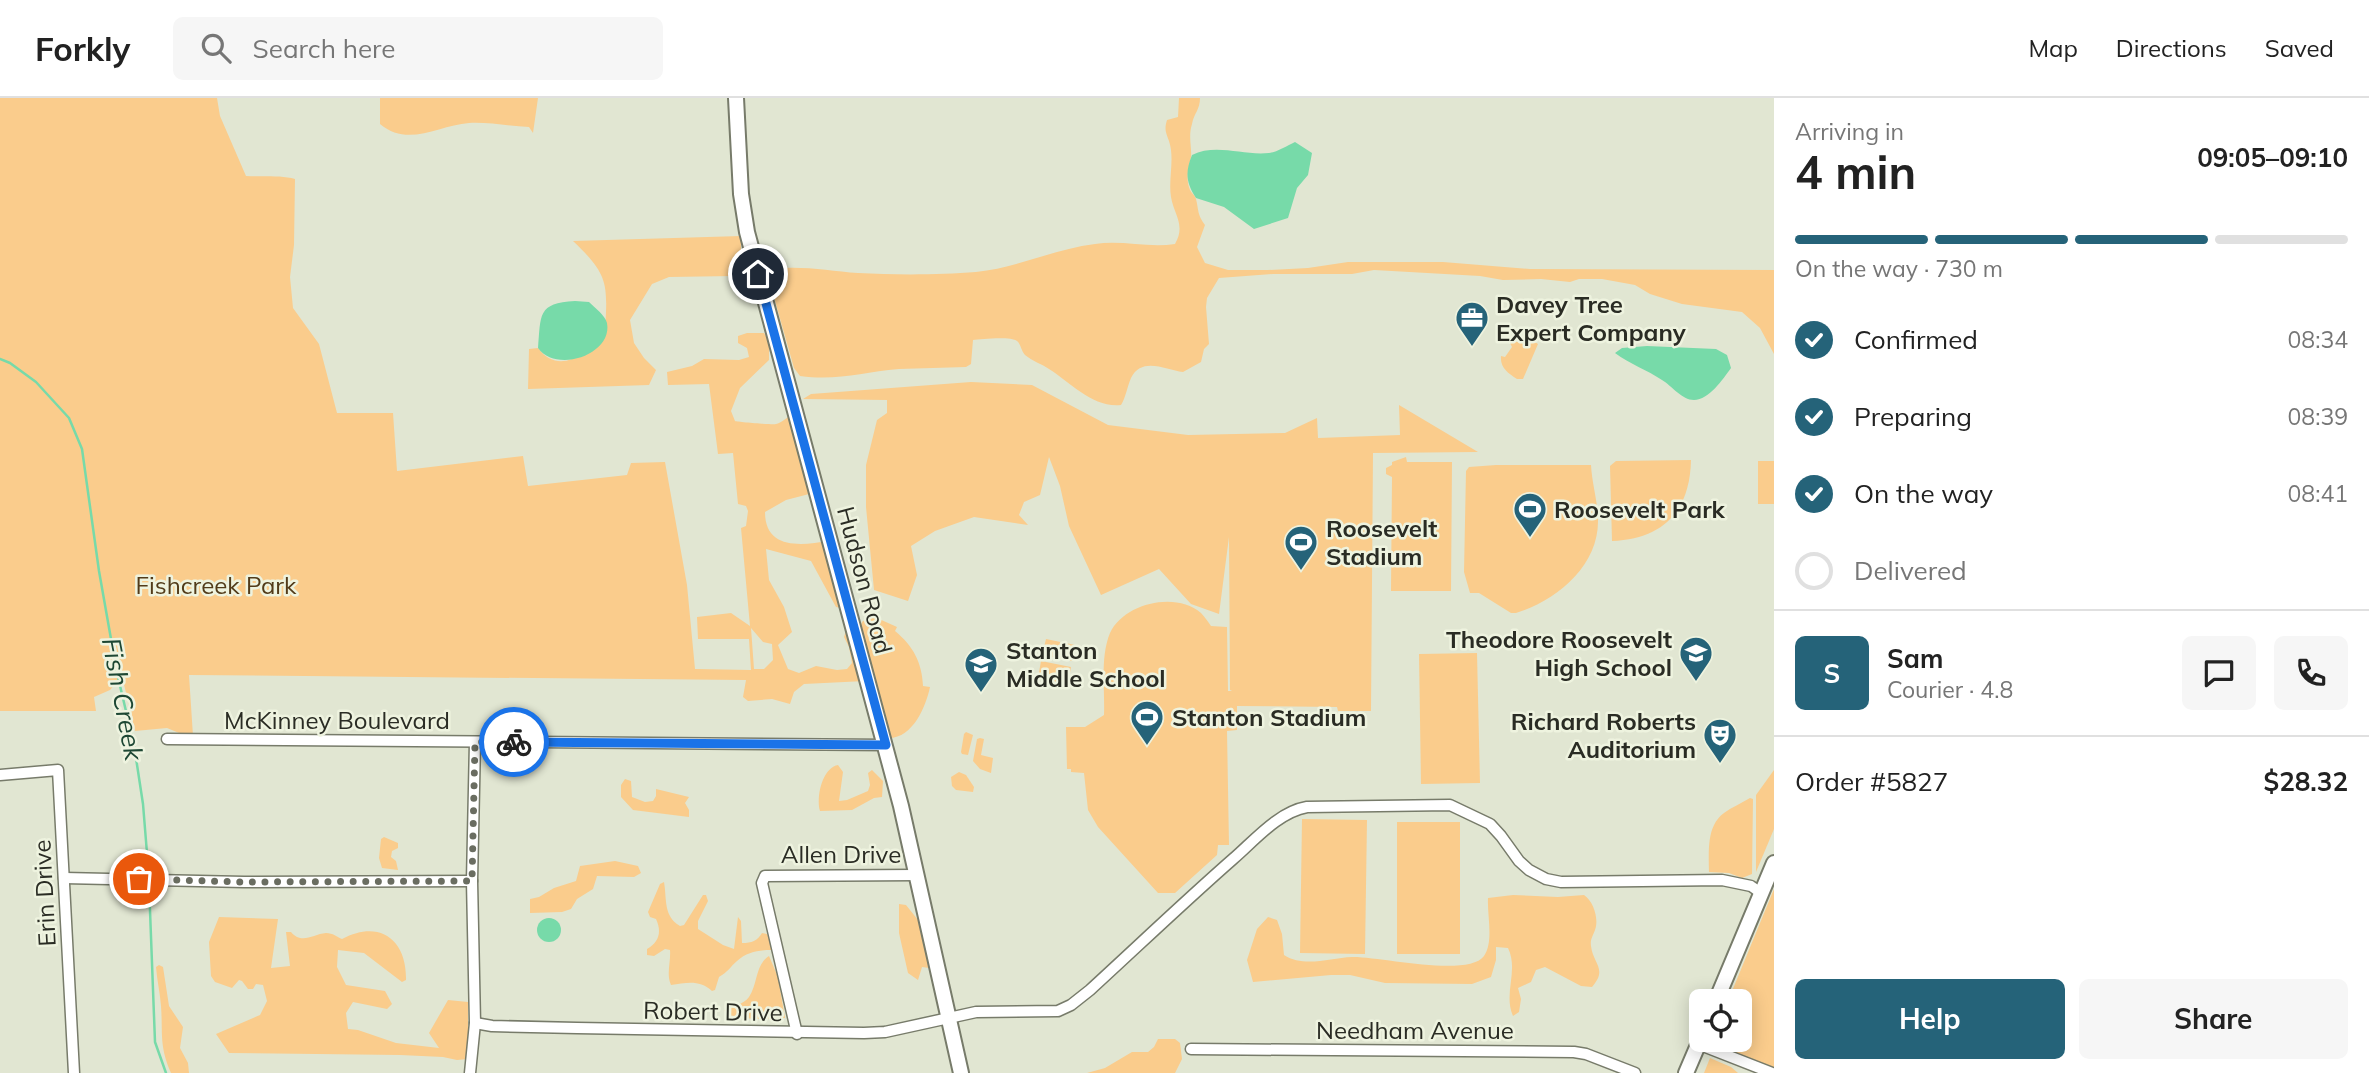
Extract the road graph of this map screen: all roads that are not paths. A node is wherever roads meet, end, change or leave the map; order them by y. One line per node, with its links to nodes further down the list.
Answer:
1 (736, 98): 4 (street, Hudson Road)
2 (167, 739): 3 (street, McKinney Boulevard)
3 (475, 742): 4 (street, McKinney Boulevard); 9 (street)
4 (886, 745): 7 (street, Hudson Road)
5 (0, 775): 8 (street, Erin Drive)
6 (1774, 863): 10 (street)
7 (916, 875): 12 (street, Hudson Road); 14 (street, Allen Drive)
8 (64, 878): 9 (street); 18 (street, Erin Drive)
9 (472, 881): 13 (street)
10 (1761, 893): 11 (street); 12 (street, Robert Drive)
11 (1721, 989)
12 (948, 1018): 14 (street, Robert Drive); 20 (street, Hudson Road)
13 (475, 1023): 14 (street, Robert Drive); 19 (street)
14 (797, 1034)
15 (1191, 1049): 21 (street, Needham Avenue)
16 (1695, 1052): 22 (street)
17 (1725, 1052): 23 (street)
18 (74, 1073)
19 (470, 1073)
20 (961, 1073)
21 (1635, 1073)
22 (1686, 1073)
23 (1772, 1073)

